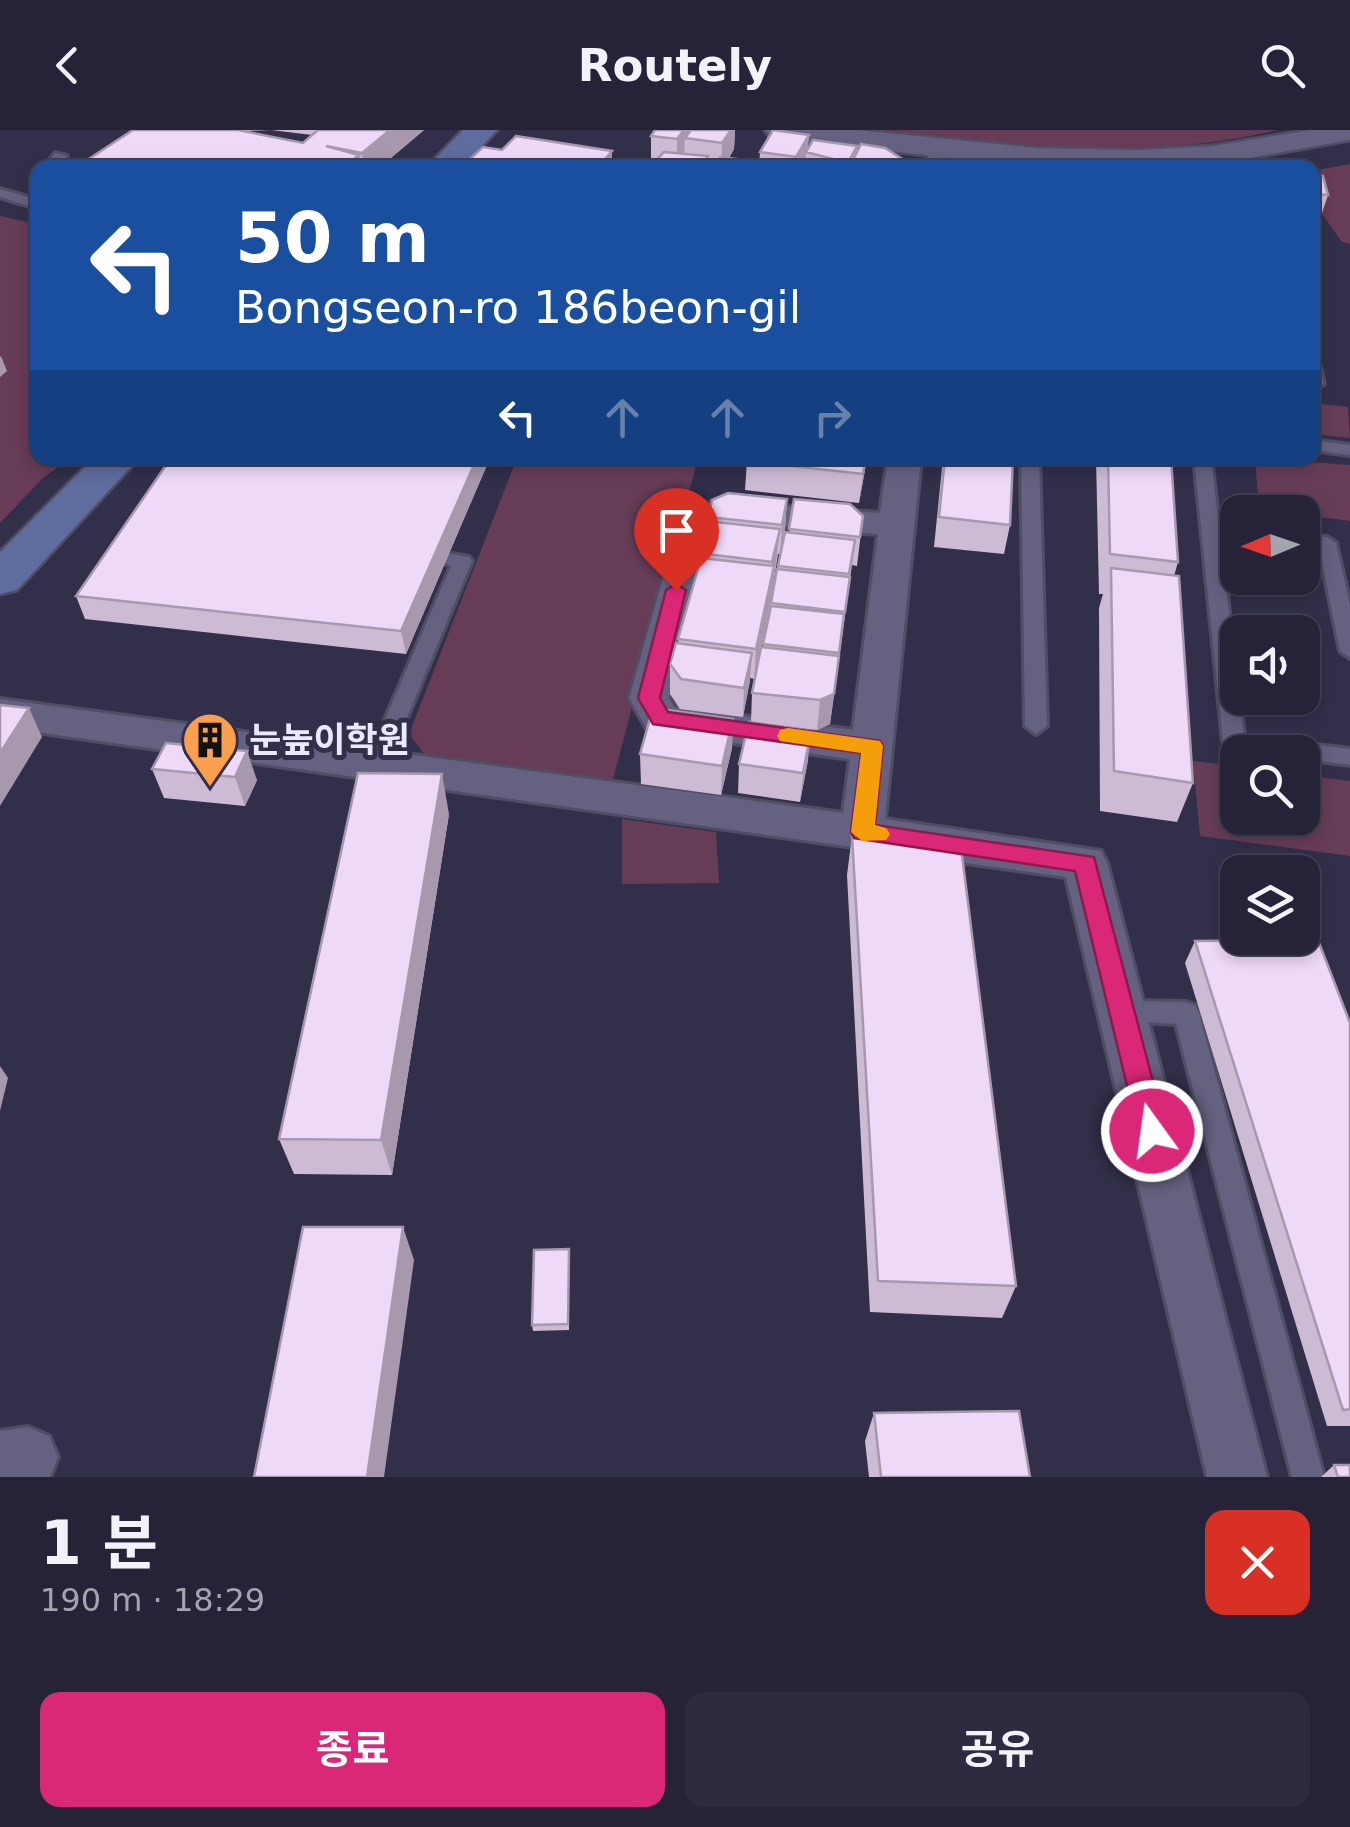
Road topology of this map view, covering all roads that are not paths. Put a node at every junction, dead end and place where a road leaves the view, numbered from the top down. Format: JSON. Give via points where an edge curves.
{"nodes":[{"id":1,"x":481,"y":130,"type":"edge"},
{"id":2,"x":1350,"y":131,"type":"edge"},
{"id":3,"x":768,"y":133,"type":"edge"},
{"id":4,"x":1350,"y":148,"type":"edge"},
{"id":5,"x":450,"y":160,"type":"edge"},
{"id":6,"x":921,"y":160,"type":"edge"},
{"id":7,"x":1270,"y":160,"type":"edge"},
{"id":8,"x":0,"y":188,"type":"edge"},
{"id":9,"x":30,"y":201,"type":"edge"},
{"id":10,"x":1320,"y":447,"type":"edge"},
{"id":11,"x":1350,"y":450,"type":"edge"},
{"id":12,"x":111,"y":465,"type":"edge"},
{"id":13,"x":903,"y":465,"type":"edge"},
{"id":14,"x":1030,"y":465,"type":"edge"},
{"id":15,"x":1203,"y":465,"type":"edge"},
{"id":16,"x":896,"y":524,"type":"junction"},
{"id":17,"x":1211,"y":532,"type":"junction"},
{"id":18,"x":1220,"y":533,"type":"edge"},
{"id":19,"x":1320,"y":542,"type":"edge"},
{"id":20,"x":446,"y":559,"type":"edge"},
{"id":21,"x":0,"y":579,"type":"edge"},
{"id":22,"x":1350,"y":651,"type":"edge"},
{"id":23,"x":0,"y":713,"type":"edge"},
{"id":24,"x":1036,"y":726,"type":"dead end"},
{"id":25,"x":872,"y":746,"type":"junction"},
{"id":26,"x":1350,"y":757,"type":"edge"},
{"id":27,"x":376,"y":766,"type":"junction"},
{"id":28,"x":862,"y":832,"type":"junction"},
{"id":29,"x":1122,"y":1012,"type":"junction"},
{"id":30,"x":1237,"y":1477,"type":"edge"},
{"id":31,"x":1308,"y":1477,"type":"edge"}],
"edges":[{"from":1,"to":5,"type":"main road"},
{"from":2,"to":3,"type":"street","via":[[1194,158],[1058,160]]},
{"from":3,"to":6,"type":"street"},
{"from":4,"to":7,"type":"street"},
{"from":8,"to":9,"type":"lane"},
{"from":10,"to":11,"type":"lane"},
{"from":12,"to":21,"type":"main road"},
{"from":13,"to":16,"type":"street"},
{"from":14,"to":24,"type":"lane"},
{"from":15,"to":17,"type":"lane"},
{"from":16,"to":25,"type":"street"},
{"from":16,"to":25,"type":"street","via":[[714,510],[694,518],[649,698],[661,719]]},
{"from":17,"to":18,"type":"lane"},
{"from":17,"to":26,"type":"lane","via":[[1234,742]]},
{"from":19,"to":22,"type":"lane","via":[[1327,543]]},
{"from":20,"to":27,"type":"lane","via":[[462,561]]},
{"from":23,"to":27,"type":"street"},
{"from":25,"to":28,"type":"street"},
{"from":27,"to":28,"type":"street"},
{"from":28,"to":29,"type":"street","via":[[1085,863]]},
{"from":29,"to":30,"type":"street"},
{"from":29,"to":31,"type":"lane","via":[[1186,1013]]}]}
